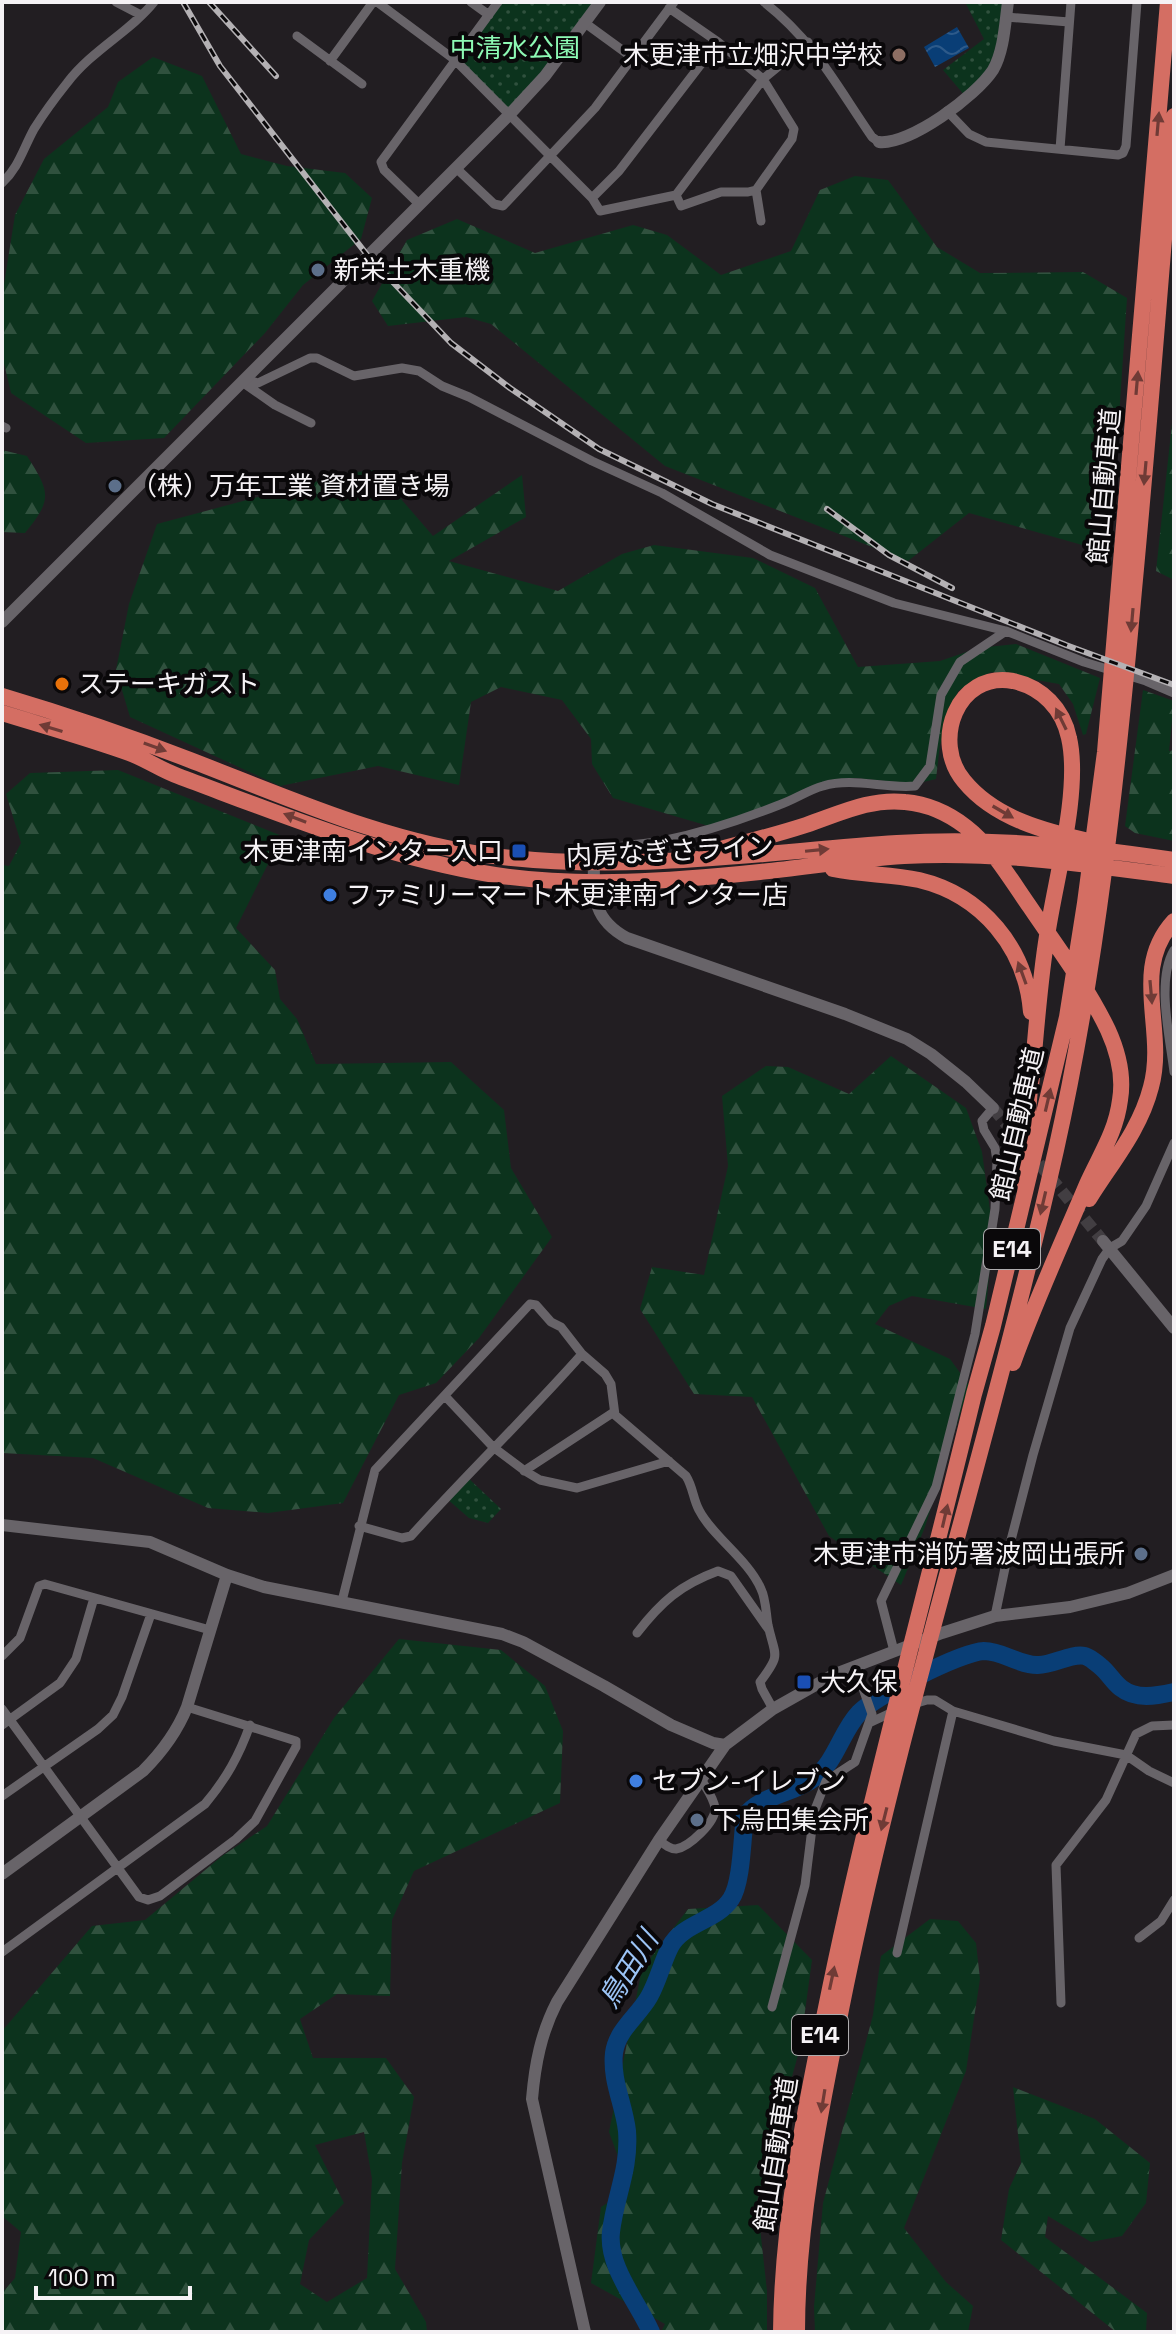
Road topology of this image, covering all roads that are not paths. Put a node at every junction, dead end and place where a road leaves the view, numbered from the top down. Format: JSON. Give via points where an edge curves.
{"nodes":[{"id":1,"x":116,"y":2,"type":"edge"},
{"id":2,"x":154,"y":2,"type":"edge"},
{"id":3,"x":375,"y":2,"type":"edge"},
{"id":4,"x":471,"y":2,"type":"edge"},
{"id":5,"x":498,"y":2,"type":"edge"},
{"id":6,"x":600,"y":2,"type":"edge"},
{"id":7,"x":764,"y":2,"type":"edge"},
{"id":8,"x":1008,"y":2,"type":"edge"},
{"id":9,"x":1071,"y":2,"type":"edge"},
{"id":10,"x":1137,"y":2,"type":"edge"},
{"id":11,"x":1168,"y":2,"type":"edge"},
{"id":12,"x":671,"y":5,"type":"edge"},
{"id":13,"x":141,"y":15,"type":"junction"},
{"id":14,"x":489,"y":15,"type":"junction"},
{"id":15,"x":1006,"y":17,"type":"junction"},
{"id":16,"x":1069,"y":22,"type":"junction"},
{"id":17,"x":585,"y":23,"type":"junction"},
{"id":18,"x":297,"y":36,"type":"dead end"},
{"id":19,"x":718,"y":42,"type":"junction"},
{"id":20,"x":808,"y":42,"type":"junction"},
{"id":21,"x":633,"y":58,"type":"junction"},
{"id":22,"x":455,"y":60,"type":"junction"},
{"id":23,"x":330,"y":61,"type":"junction"},
{"id":24,"x":763,"y":79,"type":"junction"},
{"id":25,"x":362,"y":84,"type":"dead end"},
{"id":26,"x":947,"y":111,"type":"junction"},
{"id":27,"x":510,"y":114,"type":"junction"},
{"id":28,"x":1174,"y":116,"type":"edge"},
{"id":29,"x":879,"y":142,"type":"joint"},
{"id":30,"x":1060,"y":149,"type":"junction"},
{"id":31,"x":550,"y":156,"type":"junction"},
{"id":32,"x":456,"y":168,"type":"junction"},
{"id":33,"x":2,"y":183,"type":"edge"},
{"id":34,"x":756,"y":190,"type":"junction"},
{"id":35,"x":676,"y":195,"type":"junction"},
{"id":36,"x":592,"y":198,"type":"junction"},
{"id":37,"x":419,"y":204,"type":"junction"},
{"id":38,"x":761,"y":221,"type":"dead end"},
{"id":39,"x":244,"y":381,"type":"junction"},
{"id":40,"x":311,"y":423,"type":"dead end"},
{"id":41,"x":1130,"y":544,"type":"junction"},
{"id":42,"x":2,"y":622,"type":"edge"},
{"id":43,"x":1006,"y":631,"type":"junction"},
{"id":44,"x":1174,"y":693,"type":"edge"},
{"id":45,"x":2,"y":696,"type":"edge"},
{"id":46,"x":2,"y":713,"type":"edge"},
{"id":47,"x":1167,"y":859,"type":"edge"},
{"id":48,"x":679,"y":861,"type":"junction"},
{"id":49,"x":594,"y":863,"type":"junction"},
{"id":50,"x":816,"y":865,"type":"junction"},
{"id":51,"x":1174,"y":876,"type":"edge"},
{"id":52,"x":593,"y":882,"type":"junction"},
{"id":53,"x":1093,"y":905,"type":"junction"},
{"id":54,"x":1174,"y":921,"type":"edge"},
{"id":55,"x":1174,"y":950,"type":"edge"},
{"id":56,"x":1174,"y":1072,"type":"edge"},
{"id":57,"x":1031,"y":1086,"type":"junction"},
{"id":58,"x":993,"y":1108,"type":"joint"},
{"id":59,"x":1174,"y":1143,"type":"edge"},
{"id":60,"x":1106,"y":1245,"type":"junction"},
{"id":61,"x":1054,"y":1261,"type":"junction"},
{"id":62,"x":993,"y":1326,"type":"junction"},
{"id":63,"x":1174,"y":1328,"type":"edge"},
{"id":64,"x":582,"y":1354,"type":"junction"},
{"id":65,"x":445,"y":1396,"type":"junction"},
{"id":66,"x":614,"y":1412,"type":"junction"},
{"id":67,"x":493,"y":1447,"type":"junction"},
{"id":68,"x":669,"y":1461,"type":"junction"},
{"id":69,"x":524,"y":1471,"type":"junction"},
{"id":70,"x":2,"y":1525,"type":"edge"},
{"id":71,"x":359,"y":1526,"type":"junction"},
{"id":72,"x":950,"y":1567,"type":"junction"},
{"id":73,"x":227,"y":1575,"type":"junction"},
{"id":74,"x":1174,"y":1575,"type":"edge"},
{"id":75,"x":935,"y":1591,"type":"junction"},
{"id":76,"x":94,"y":1598,"type":"junction"},
{"id":77,"x":342,"y":1601,"type":"junction"},
{"id":78,"x":151,"y":1614,"type":"junction"},
{"id":79,"x":995,"y":1616,"type":"junction"},
{"id":80,"x":210,"y":1630,"type":"junction"},
{"id":81,"x":769,"y":1630,"type":"junction"},
{"id":82,"x":637,"y":1633,"type":"dead end"},
{"id":83,"x":894,"y":1651,"type":"junction"},
{"id":84,"x":2,"y":1656,"type":"edge"},
{"id":85,"x":855,"y":1666,"type":"junction"},
{"id":86,"x":187,"y":1707,"type":"junction"},
{"id":87,"x":2,"y":1709,"type":"edge"},
{"id":88,"x":773,"y":1709,"type":"junction"},
{"id":89,"x":953,"y":1711,"type":"junction"},
{"id":90,"x":6,"y":1722,"type":"edge"},
{"id":91,"x":869,"y":1723,"type":"junction"},
{"id":92,"x":250,"y":1725,"type":"junction"},
{"id":93,"x":1174,"y":1725,"type":"edge"},
{"id":94,"x":894,"y":1743,"type":"junction"},
{"id":95,"x":725,"y":1745,"type":"junction"},
{"id":96,"x":1126,"y":1755,"type":"junction"},
{"id":97,"x":44,"y":1766,"type":"junction"},
{"id":98,"x":701,"y":1779,"type":"junction"},
{"id":99,"x":1174,"y":1783,"type":"edge"},
{"id":100,"x":2,"y":1796,"type":"edge"},
{"id":101,"x":79,"y":1815,"type":"junction"},
{"id":102,"x":659,"y":1840,"type":"junction"},
{"id":103,"x":119,"y":1867,"type":"junction"},
{"id":104,"x":2,"y":1874,"type":"edge"},
{"id":105,"x":1174,"y":1900,"type":"edge"},
{"id":106,"x":1139,"y":1938,"type":"dead end"},
{"id":107,"x":2,"y":1952,"type":"edge"},
{"id":108,"x":897,"y":1953,"type":"dead end"},
{"id":109,"x":1061,"y":2003,"type":"dead end"},
{"id":110,"x":772,"y":2007,"type":"dead end"},
{"id":111,"x":585,"y":2332,"type":"edge"},
{"id":112,"x":781,"y":2332,"type":"edge"},
{"id":113,"x":797,"y":2332,"type":"edge"}],
"edges":[{"from":1,"to":13,"type":"street"},
{"from":2,"to":13,"type":"street"},
{"from":3,"to":22,"type":"street"},
{"from":3,"to":23,"type":"street"},
{"from":4,"to":14,"type":"street"},
{"from":5,"to":14,"type":"street"},
{"from":6,"to":17,"type":"street"},
{"from":7,"to":20,"type":"street"},
{"from":8,"to":15,"type":"street"},
{"from":9,"to":16,"type":"street"},
{"from":10,"to":30,"type":"street","via":[[1123,153]]},
{"from":41,"to":11,"type":"highway","name":"館山自動車道","number":"E14","one_way":true},
{"from":12,"to":19,"type":"street"},
{"from":12,"to":21,"type":"street"},
{"from":13,"to":33,"type":"street","via":[[68,82]]},
{"from":14,"to":22,"type":"street"},
{"from":15,"to":16,"type":"street"},
{"from":15,"to":26,"type":"street","via":[[994,67]]},
{"from":16,"to":30,"type":"street"},
{"from":17,"to":21,"type":"street"},
{"from":17,"to":27,"type":"street"},
{"from":18,"to":23,"type":"street"},
{"from":19,"to":24,"type":"street"},
{"from":19,"to":36,"type":"street","via":[[619,171]]},
{"from":20,"to":24,"type":"street"},
{"from":20,"to":29,"type":"street"},
{"from":21,"to":31,"type":"street"},
{"from":22,"to":27,"type":"street"},
{"from":22,"to":37,"type":"street","via":[[381,162]]},
{"from":23,"to":25,"type":"street"},
{"from":24,"to":34,"type":"street","via":[[794,129]]},
{"from":24,"to":35,"type":"street"},
{"from":26,"to":29,"type":"street","via":[[900,140]]},
{"from":26,"to":30,"type":"street","via":[[977,139]]},
{"from":27,"to":31,"type":"street"},
{"from":27,"to":32,"type":"street"},
{"from":28,"to":41,"type":"highway","name":"館山自動車道","number":"E14","one_way":true},
{"from":31,"to":32,"type":"street","via":[[503,206],[494,204]]},
{"from":31,"to":36,"type":"street"},
{"from":32,"to":37,"type":"street"},
{"from":34,"to":35,"type":"street","via":[[721,192],[681,206]]},
{"from":34,"to":38,"type":"street"},
{"from":35,"to":36,"type":"street","via":[[600,211]]},
{"from":37,"to":39,"type":"street"},
{"from":39,"to":40,"type":"street"},
{"from":39,"to":42,"type":"street"},
{"from":39,"to":43,"type":"street","via":[[258,383],[310,358],[354,376],[402,368],[419,371],[662,493],[770,555],[894,603]]},
{"from":41,"to":53,"type":"highway","name":"館山自動車道","number":"E14"},
{"from":43,"to":44,"type":"street"},
{"from":43,"to":49,"type":"street","via":[[960,662],[941,695],[930,766],[915,786],[824,786],[728,824],[611,848]]},
{"from":45,"to":49,"type":"highway","name":"内房なぎさライン","one_way":true,"via":[[395,834],[493,856]]},
{"from":52,"to":46,"type":"highway","name":"内房なぎさライン","one_way":true,"via":[[494,875],[380,847],[174,775],[131,754]]},
{"from":48,"to":47,"type":"highway","name":"内房なぎさライン","one_way":true,"via":[[984,841]]},
{"from":57,"to":47,"type":"highway","one_way":true,"via":[[1046,938],[1057,878],[1071,795],[1069,738],[1052,702],[1030,686],[1010,680],[981,686],[965,697],[954,713],[948,752],[962,780],[980,797],[1021,822],[1074,838]]},
{"from":48,"to":49,"type":"highway","name":"内房なぎさライン"},
{"from":48,"to":61,"type":"highway","via":[[887,801],[941,810],[968,828],[1060,950],[1117,1053],[1122,1082],[1116,1126]]},
{"from":49,"to":52,"type":"street"},
{"from":50,"to":51,"type":"highway","name":"内房なぎさライン","via":[[901,856],[990,855]]},
{"from":50,"to":52,"type":"highway","name":"内房なぎさライン"},
{"from":57,"to":50,"type":"highway","one_way":true,"via":[[1029,993],[1007,938],[988,918],[948,889],[919,880]]},
{"from":52,"to":58,"type":"street","via":[[601,917],[627,938],[907,1039]]},
{"from":62,"to":53,"type":"highway","name":"館山自動車道","number":"E14","one_way":true},
{"from":53,"to":72,"type":"highway","name":"館山自動車道","number":"E14","one_way":true,"via":[[1057,1146]]},
{"from":54,"to":61,"type":"highway","one_way":true,"via":[[1154,952],[1150,978],[1157,1047],[1143,1112]]},
{"from":55,"to":56,"type":"street","via":[[1165,986]]},
{"from":57,"to":62,"type":"highway"},
{"from":58,"to":83,"type":"street","via":[[982,1121],[997,1161],[995,1209],[975,1334],[936,1487],[881,1601]]},
{"from":59,"to":60,"type":"street","via":[[1146,1206],[1122,1241]]},
{"from":60,"to":63,"type":"street"},
{"from":60,"to":79,"type":"street","via":[[1070,1328]]},
{"from":61,"to":72,"type":"highway","via":[[1000,1400]]},
{"from":75,"to":62,"type":"highway","name":"館山自動車道","number":"E14","one_way":true,"via":[[974,1394]]},
{"from":64,"to":65,"type":"street","via":[[568,1333],[530,1304]]},
{"from":64,"to":66,"type":"street","via":[[611,1384]]},
{"from":64,"to":67,"type":"street"},
{"from":65,"to":67,"type":"street"},
{"from":65,"to":71,"type":"street","via":[[375,1470]]},
{"from":66,"to":68,"type":"street"},
{"from":66,"to":69,"type":"street"},
{"from":67,"to":69,"type":"street"},
{"from":67,"to":71,"type":"street","via":[[411,1536]]},
{"from":68,"to":69,"type":"street","via":[[577,1488]]},
{"from":68,"to":81,"type":"street","via":[[686,1476],[699,1511],[761,1589]]},
{"from":70,"to":73,"type":"street","via":[[150,1542]]},
{"from":71,"to":77,"type":"street"},
{"from":72,"to":75,"type":"highway","name":"館山自動車道","number":"E14"},
{"from":73,"to":77,"type":"street"},
{"from":73,"to":80,"type":"street"},
{"from":74,"to":79,"type":"street","via":[[1070,1607]]},
{"from":75,"to":94,"type":"highway","name":"館山自動車道","number":"E14"},
{"from":76,"to":78,"type":"street"},
{"from":76,"to":84,"type":"street","via":[[39,1586],[20,1638]]},
{"from":76,"to":90,"type":"street","via":[[76,1659],[60,1683]]},
{"from":77,"to":95,"type":"street","via":[[502,1634],[671,1725]]},
{"from":78,"to":80,"type":"street"},
{"from":78,"to":97,"type":"street","via":[[113,1715]]},
{"from":79,"to":83,"type":"street"},
{"from":80,"to":86,"type":"street"},
{"from":81,"to":82,"type":"street","via":[[731,1576],[718,1571],[671,1595]]},
{"from":81,"to":88,"type":"street","via":[[775,1662],[760,1682]]},
{"from":83,"to":85,"type":"street"},
{"from":85,"to":88,"type":"street"},
{"from":85,"to":91,"type":"street","via":[[872,1714]]},
{"from":86,"to":92,"type":"street"},
{"from":86,"to":101,"type":"street","via":[[179,1728],[143,1771]]},
{"from":87,"to":90,"type":"street"},
{"from":88,"to":95,"type":"street"},
{"from":89,"to":91,"type":"street","via":[[927,1700]]},
{"from":89,"to":96,"type":"street","via":[[1054,1741]]},
{"from":89,"to":108,"type":"street"},
{"from":90,"to":97,"type":"street"},
{"from":91,"to":110,"type":"street","via":[[855,1762],[826,1781],[814,1812],[805,1885]]},
{"from":92,"to":103,"type":"street","via":[[225,1781],[205,1804]]},
{"from":92,"to":103,"type":"street","via":[[296,1741],[255,1821],[160,1896],[139,1897]]},
{"from":93,"to":96,"type":"street","via":[[1152,1726],[1136,1734]]},
{"from":112,"to":94,"type":"highway","name":"館山自動車道","number":"E14","one_way":true,"via":[[787,2234],[813,2071],[844,1919]]},
{"from":94,"to":113,"type":"highway","name":"館山自動車道","number":"E14","one_way":true,"via":[[828,2073],[803,2235]]},
{"from":95,"to":98,"type":"street"},
{"from":96,"to":99,"type":"street"},
{"from":96,"to":109,"type":"street","via":[[1106,1800],[1056,1865]]},
{"from":97,"to":100,"type":"street"},
{"from":97,"to":101,"type":"street"},
{"from":98,"to":102,"type":"street"},
{"from":98,"to":102,"type":"street","via":[[712,1798],[713,1818],[678,1848]]},
{"from":101,"to":103,"type":"street"},
{"from":101,"to":104,"type":"street"},
{"from":102,"to":111,"type":"street","via":[[557,2002],[543,2029],[534,2072],[532,2099]]},
{"from":103,"to":107,"type":"street"},
{"from":105,"to":106,"type":"street","via":[[1161,1921]]}]}
